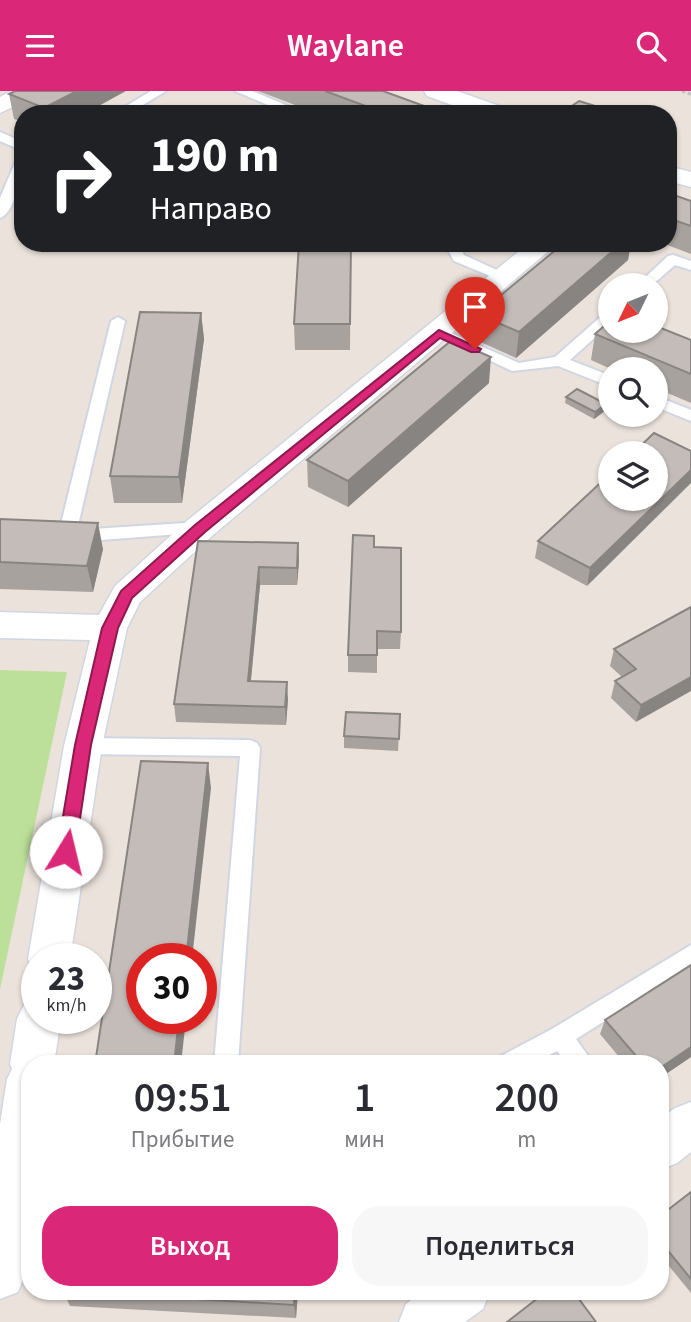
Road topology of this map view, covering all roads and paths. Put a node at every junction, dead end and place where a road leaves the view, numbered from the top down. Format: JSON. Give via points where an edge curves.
{"nodes":[{"id":1,"x":28,"y":91,"type":"edge"},
{"id":2,"x":160,"y":91,"type":"edge"},
{"id":3,"x":241,"y":91,"type":"edge"},
{"id":4,"x":435,"y":91,"type":"edge"},
{"id":5,"x":682,"y":91,"type":"edge"},
{"id":6,"x":691,"y":94,"type":"edge"},
{"id":7,"x":134,"y":105,"type":"edge"},
{"id":8,"x":278,"y":105,"type":"edge"},
{"id":9,"x":475,"y":105,"type":"edge"},
{"id":10,"x":0,"y":106,"type":"edge"},
{"id":11,"x":14,"y":180,"type":"edge"},
{"id":12,"x":0,"y":214,"type":"edge"},
{"id":13,"x":456,"y":252,"type":"edge"},
{"id":14,"x":534,"y":252,"type":"edge"},
{"id":15,"x":691,"y":266,"type":"edge"},
{"id":16,"x":657,"y":273,"type":"edge"},
{"id":17,"x":505,"y":277,"type":"junction"},
{"id":18,"x":118,"y":321,"type":"dead end"},
{"id":19,"x":598,"y":327,"type":"edge"},
{"id":20,"x":439,"y":333,"type":"junction"},
{"id":21,"x":560,"y":361,"type":"junction"},
{"id":22,"x":598,"y":377,"type":"edge"},
{"id":23,"x":668,"y":406,"type":"edge"},
{"id":24,"x":691,"y":416,"type":"edge"},
{"id":25,"x":200,"y":528,"type":"junction"},
{"id":26,"x":60,"y":536,"type":"joint"},
{"id":27,"x":0,"y":625,"type":"edge"},
{"id":28,"x":110,"y":628,"type":"junction"},
{"id":29,"x":83,"y":745,"type":"junction"},
{"id":30,"x":52,"y":943,"type":"edge"},
{"id":31,"x":691,"y":955,"type":"edge"},
{"id":32,"x":37,"y":1034,"type":"edge"},
{"id":33,"x":560,"y":1037,"type":"junction"},
{"id":34,"x":33,"y":1055,"type":"edge"},
{"id":35,"x":227,"y":1055,"type":"edge"},
{"id":36,"x":526,"y":1055,"type":"edge"},
{"id":37,"x":575,"y":1055,"type":"edge"},
{"id":38,"x":691,"y":1124,"type":"edge"},
{"id":39,"x":669,"y":1140,"type":"edge"},
{"id":40,"x":21,"y":1156,"type":"edge"},
{"id":41,"x":0,"y":1274,"type":"edge"}],
"edges":[{"from":1,"to":10,"type":"street"},
{"from":2,"to":7,"type":"lane"},
{"from":3,"to":8,"type":"lane"},
{"from":4,"to":9,"type":"street"},
{"from":5,"to":6,"type":"path"},
{"from":11,"to":12,"type":"lane"},
{"from":13,"to":17,"type":"lane","via":[[459,258]]},
{"from":14,"to":17,"type":"street"},
{"from":15,"to":16,"type":"lane","via":[[673,259]]},
{"from":17,"to":20,"type":"street"},
{"from":18,"to":26,"type":"lane"},
{"from":19,"to":21,"type":"lane"},
{"from":20,"to":21,"type":"lane","via":[[517,368]]},
{"from":20,"to":25,"type":"street"},
{"from":21,"to":22,"type":"lane"},
{"from":23,"to":24,"type":"lane"},
{"from":25,"to":26,"type":"lane"},
{"from":25,"to":28,"type":"street","via":[[127,595]]},
{"from":27,"to":28,"type":"street"},
{"from":28,"to":29,"type":"street"},
{"from":29,"to":30,"type":"street"},
{"from":29,"to":35,"type":"lane","via":[[250,748]]},
{"from":31,"to":33,"type":"lane"},
{"from":32,"to":34,"type":"street"},
{"from":33,"to":36,"type":"lane"},
{"from":33,"to":37,"type":"lane"},
{"from":38,"to":39,"type":"street"},
{"from":40,"to":41,"type":"street"}]}
